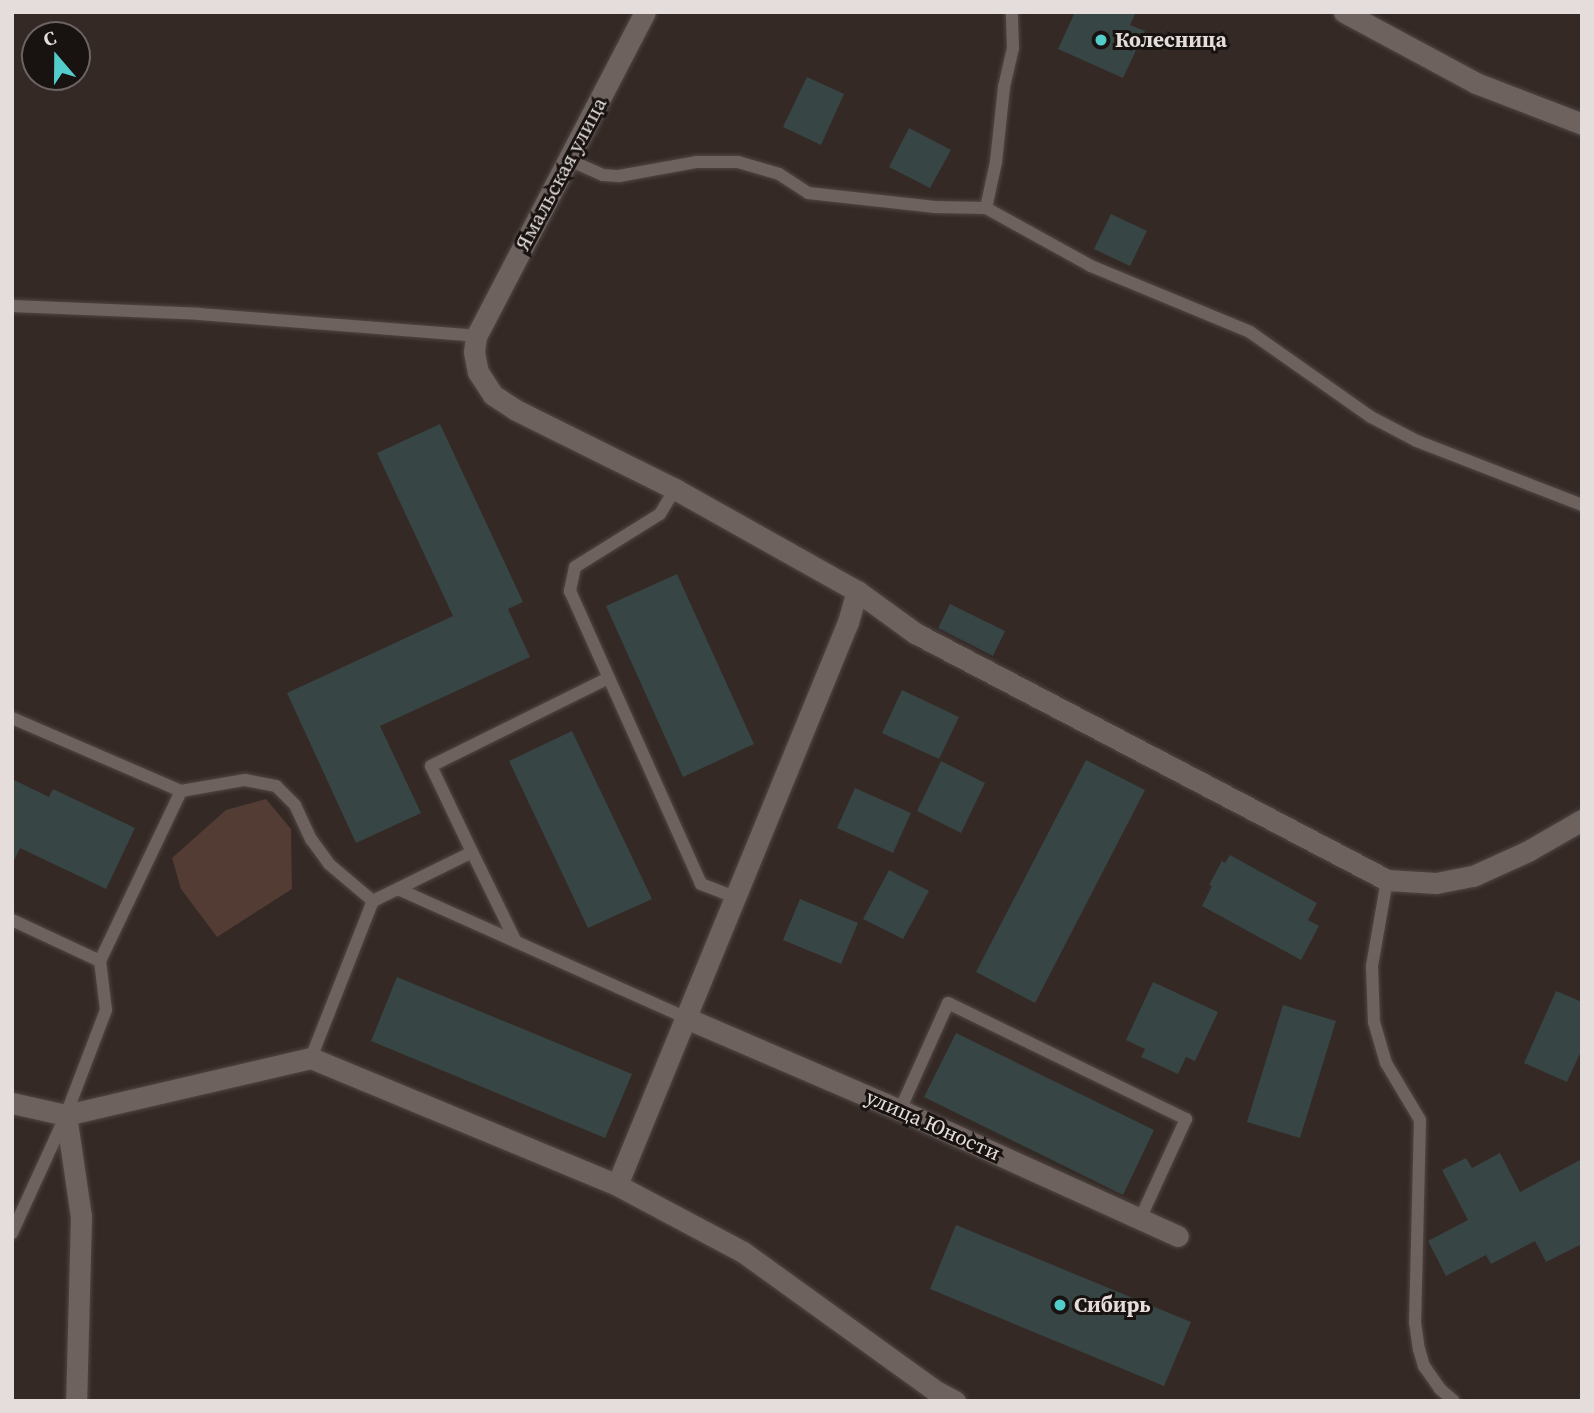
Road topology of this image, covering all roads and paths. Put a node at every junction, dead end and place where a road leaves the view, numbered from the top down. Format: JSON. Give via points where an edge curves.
{"nodes":[{"id":1,"x":645,"y":12,"type":"edge"},
{"id":2,"x":1012,"y":12,"type":"edge"},
{"id":3,"x":1344,"y":12,"type":"edge"},
{"id":4,"x":1582,"y":124,"type":"edge"},
{"id":5,"x":569,"y":159,"type":"junction"},
{"id":6,"x":986,"y":208,"type":"junction"},
{"id":7,"x":12,"y":306,"type":"edge"},
{"id":8,"x":476,"y":336,"type":"junction"},
{"id":9,"x":675,"y":489,"type":"junction"},
{"id":10,"x":1582,"y":505,"type":"edge"},
{"id":11,"x":857,"y":591,"type":"junction"},
{"id":12,"x":608,"y":678,"type":"junction"},
{"id":13,"x":12,"y":718,"type":"edge"},
{"id":14,"x":181,"y":791,"type":"junction"},
{"id":15,"x":1582,"y":820,"type":"edge"},
{"id":16,"x":472,"y":852,"type":"junction"},
{"id":17,"x":1387,"y":880,"type":"junction"},
{"id":18,"x":398,"y":889,"type":"junction"},
{"id":19,"x":735,"y":897,"type":"junction"},
{"id":20,"x":373,"y":901,"type":"junction"},
{"id":21,"x":12,"y":920,"type":"edge"},
{"id":22,"x":516,"y":942,"type":"junction"},
{"id":23,"x":100,"y":961,"type":"junction"},
{"id":24,"x":686,"y":1018,"type":"junction"},
{"id":25,"x":311,"y":1058,"type":"junction"},
{"id":26,"x":12,"y":1103,"type":"edge"},
{"id":27,"x":900,"y":1110,"type":"junction"},
{"id":28,"x":66,"y":1115,"type":"junction"},
{"id":29,"x":617,"y":1185,"type":"junction"},
{"id":30,"x":1140,"y":1219,"type":"junction"},
{"id":31,"x":12,"y":1233,"type":"edge"},
{"id":32,"x":1178,"y":1237,"type":"dead end"},
{"id":33,"x":76,"y":1401,"type":"edge"},
{"id":34,"x":955,"y":1401,"type":"edge"},
{"id":35,"x":1454,"y":1401,"type":"edge"}],
"edges":[{"from":1,"to":5,"type":"street","name":"Ямальская улица"},
{"from":2,"to":6,"type":"lane","via":[[1013,48]]},
{"from":3,"to":4,"type":"street","via":[[1476,83]]},
{"from":5,"to":6,"type":"lane","via":[[603,175],[619,176],[696,162],[738,162],[779,174],[808,193]]},
{"from":5,"to":8,"type":"street","name":"Ямальская улица"},
{"from":6,"to":10,"type":"lane","via":[[1091,266],[1250,332],[1371,417],[1417,441]]},
{"from":7,"to":8,"type":"lane","via":[[199,314]]},
{"from":8,"to":9,"type":"street","via":[[478,372],[493,395]]},
{"from":9,"to":11,"type":"street"},
{"from":9,"to":12,"type":"lane","via":[[660,514],[575,567],[570,592]]},
{"from":11,"to":17,"type":"street","via":[[915,633]]},
{"from":11,"to":19,"type":"street"},
{"from":12,"to":16,"type":"lane","via":[[431,766]]},
{"from":12,"to":19,"type":"lane","via":[[701,884]]},
{"from":13,"to":14,"type":"lane"},
{"from":14,"to":20,"type":"lane","via":[[245,780],[276,786],[295,805],[329,864]]},
{"from":14,"to":23,"type":"lane"},
{"from":15,"to":17,"type":"street","via":[[1474,876],[1436,883]]},
{"from":16,"to":18,"type":"lane"},
{"from":16,"to":22,"type":"lane"},
{"from":17,"to":35,"type":"lane","via":[[1372,966],[1374,1023],[1386,1063],[1420,1120],[1415,1322],[1424,1366]]},
{"from":18,"to":20,"type":"lane"},
{"from":18,"to":22,"type":"lane"},
{"from":19,"to":24,"type":"street"},
{"from":20,"to":25,"type":"lane"},
{"from":21,"to":23,"type":"lane"},
{"from":22,"to":24,"type":"lane"},
{"from":23,"to":28,"type":"lane","via":[[106,1010]]},
{"from":24,"to":27,"type":"street","name":"улица Юности"},
{"from":24,"to":29,"type":"street"},
{"from":25,"to":28,"type":"street"},
{"from":25,"to":29,"type":"street"},
{"from":26,"to":28,"type":"street"},
{"from":27,"to":30,"type":"street","name":"улица Юности"},
{"from":27,"to":30,"type":"lane","via":[[948,1003],[1186,1119]]},
{"from":28,"to":31,"type":"lane"},
{"from":28,"to":33,"type":"street","via":[[81,1216]]},
{"from":29,"to":34,"type":"street","via":[[744,1251]]},
{"from":30,"to":32,"type":"street","name":"улица Юности"}]}
